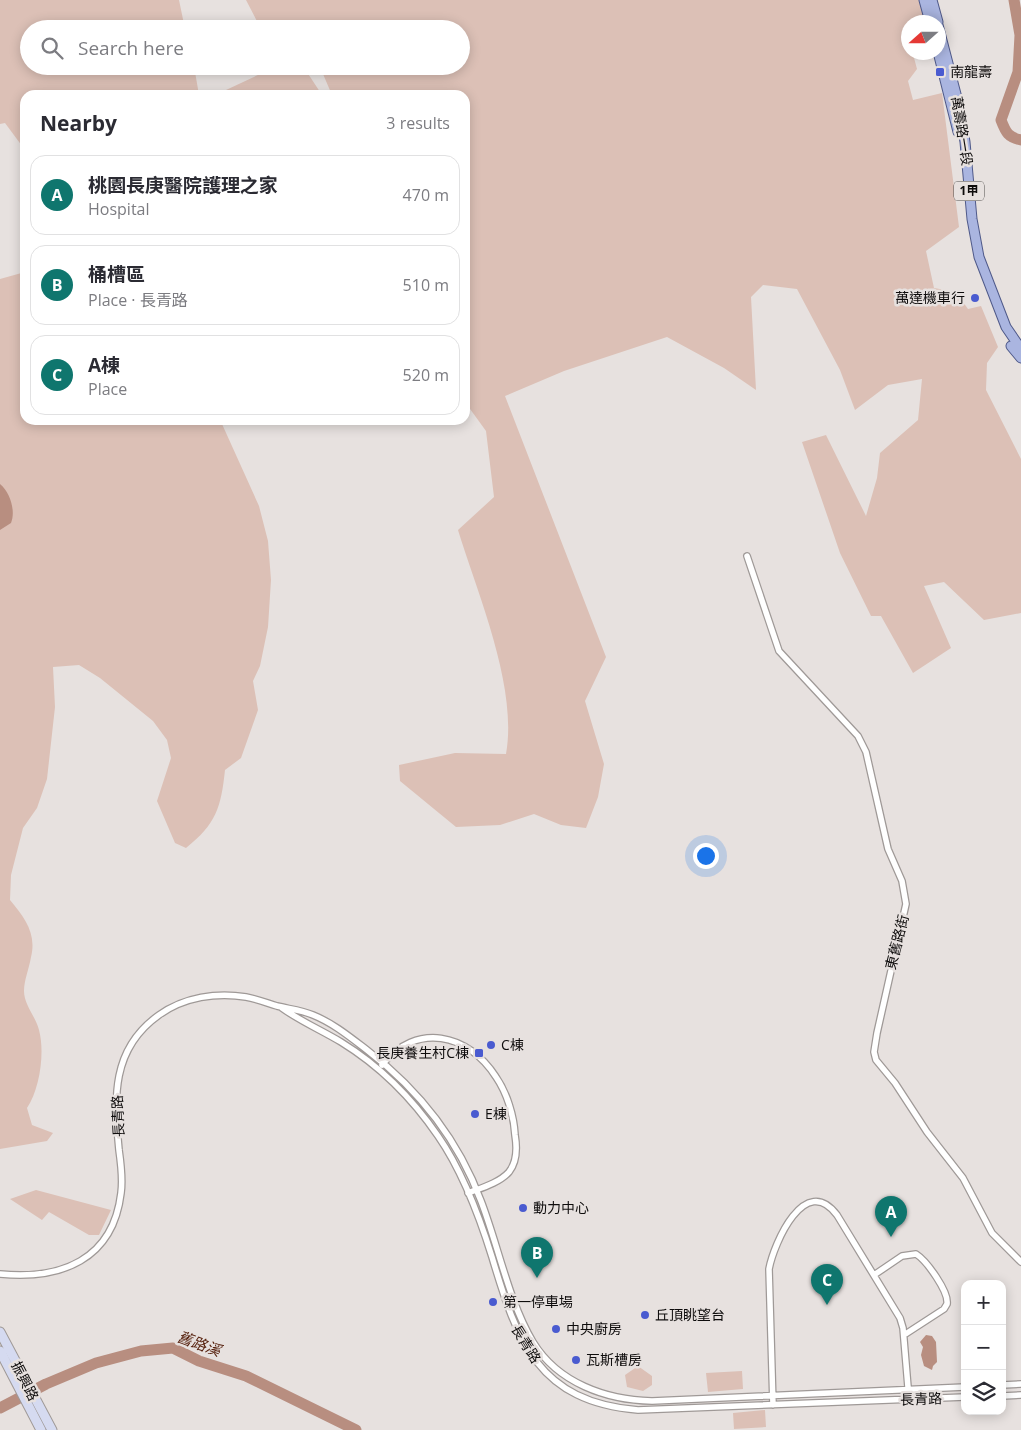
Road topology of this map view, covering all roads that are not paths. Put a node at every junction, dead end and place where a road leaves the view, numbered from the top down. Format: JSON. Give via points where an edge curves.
{"nodes":[{"id":1,"x":924,"y":0,"type":"edge"},
{"id":2,"x":932,"y":0,"type":"edge"},
{"id":3,"x":928,"y":15,"type":"edge"},
{"id":4,"x":936,"y":15,"type":"edge"},
{"id":5,"x":946,"y":55,"type":"edge"},
{"id":6,"x":940,"y":60,"type":"edge"},
{"id":7,"x":1021,"y":349,"type":"edge"},
{"id":8,"x":1021,"y":358,"type":"edge"},
{"id":9,"x":747,"y":556,"type":"dead end"},
{"id":10,"x":280,"y":1007,"type":"junction"},
{"id":11,"x":384,"y":1063,"type":"junction"},
{"id":12,"x":379,"y":1069,"type":"junction"},
{"id":13,"x":476,"y":1190,"type":"junction"},
{"id":14,"x":468,"y":1193,"type":"junction"},
{"id":15,"x":1021,"y":1262,"type":"edge"},
{"id":16,"x":0,"y":1274,"type":"edge"},
{"id":17,"x":874,"y":1276,"type":"junction"},
{"id":18,"x":0,"y":1332,"type":"edge"},
{"id":19,"x":904,"y":1335,"type":"junction"},
{"id":20,"x":0,"y":1351,"type":"edge"},
{"id":21,"x":20,"y":1381,"type":"junction"},
{"id":22,"x":1021,"y":1384,"type":"edge"},
{"id":23,"x":1006,"y":1385,"type":"edge"},
{"id":24,"x":961,"y":1387,"type":"edge"},
{"id":25,"x":909,"y":1389,"type":"junction"},
{"id":26,"x":1021,"y":1395,"type":"edge"},
{"id":27,"x":772,"y":1396,"type":"junction"},
{"id":28,"x":1006,"y":1396,"type":"edge"},
{"id":29,"x":961,"y":1397,"type":"edge"},
{"id":30,"x":909,"y":1399,"type":"junction"},
{"id":31,"x":772,"y":1405,"type":"junction"},
{"id":32,"x":34,"y":1409,"type":"junction"},
{"id":33,"x":41,"y":1430,"type":"edge"},
{"id":34,"x":52,"y":1430,"type":"edge"}],
"edges":[{"from":1,"to":3,"type":"main road"},
{"from":2,"to":4,"type":"main road","name":"萬壽路一段","number":"1甲"},
{"from":5,"to":7,"type":"main road","name":"萬壽路一段","number":"1甲","via":[[965,142],[979,257],[1006,327]]},
{"from":6,"to":8,"type":"main road","name":"萬壽路一段","number":"1甲","via":[[957,128],[968,234],[974,261],[1002,332]]},
{"from":9,"to":15,"type":"street","name":"東舊路街","via":[[779,651],[858,736],[866,752],[888,849],[902,881],[906,904],[877,1033],[876,1060],[963,1178],[992,1233]]},
{"from":10,"to":11,"type":"street","name":"長青路","via":[[296,1009],[326,1021]]},
{"from":10,"to":12,"type":"street","name":"長青路","via":[[343,1043]]},
{"from":10,"to":16,"type":"street","name":"長青路","via":[[218,995],[188,1000],[151,1020],[130,1046],[118,1078],[116,1094],[122,1191],[110,1230],[89,1254],[63,1270],[24,1277]]},
{"from":11,"to":12,"type":"street"},
{"from":11,"to":13,"type":"street","name":"長青路","via":[[419,1097],[447,1132]]},
{"from":11,"to":13,"type":"street","via":[[396,1050],[428,1036],[457,1044],[477,1056],[496,1076],[512,1118],[515,1157],[508,1173]]},
{"from":12,"to":14,"type":"street","name":"長青路","via":[[428,1122],[447,1150]]},
{"from":13,"to":14,"type":"street"},
{"from":13,"to":27,"type":"street","name":"長青路","via":[[527,1330],[544,1355],[566,1375],[593,1390],[637,1401]]},
{"from":14,"to":31,"type":"street","name":"長青路","via":[[515,1328],[529,1353],[559,1383],[588,1400],[621,1409]]},
{"from":17,"to":19,"type":"street","via":[[900,1318]]},
{"from":17,"to":19,"type":"street","via":[[902,1256],[916,1254],[946,1293],[944,1309]]},
{"from":17,"to":27,"type":"street","via":[[831,1208],[824,1204],[804,1204],[794,1214],[776,1241],[769,1269]]},
{"from":18,"to":21,"type":"street","name":"振興路"},
{"from":19,"to":25,"type":"street"},
{"from":20,"to":21,"type":"street","name":"振興路"},
{"from":21,"to":32,"type":"street","name":"振興路"},
{"from":22,"to":23,"type":"street"},
{"from":24,"to":25,"type":"street","name":"長青路"},
{"from":25,"to":27,"type":"street","name":"長青路"},
{"from":25,"to":30,"type":"street"},
{"from":26,"to":28,"type":"street"},
{"from":27,"to":31,"type":"street"},
{"from":29,"to":30,"type":"street","name":"長青路"},
{"from":30,"to":31,"type":"street","name":"長青路"},
{"from":32,"to":33,"type":"street","name":"振興路"},
{"from":32,"to":34,"type":"street","name":"振興路"}]}
